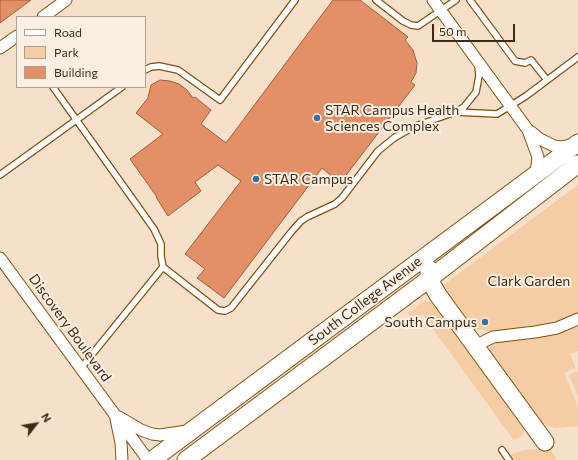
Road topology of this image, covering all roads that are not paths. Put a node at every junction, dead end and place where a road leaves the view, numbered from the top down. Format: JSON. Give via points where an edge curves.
{"nodes":[{"id":1,"x":295,"y":0,"type":"edge"},
{"id":2,"x":376,"y":0,"type":"edge"},
{"id":3,"x":433,"y":0,"type":"edge"},
{"id":4,"x":456,"y":0,"type":"edge"},
{"id":5,"x":470,"y":0,"type":"edge"},
{"id":6,"x":62,"y":1,"type":"edge"},
{"id":7,"x":441,"y":11,"type":"junction"},
{"id":8,"x":44,"y":16,"type":"edge"},
{"id":9,"x":16,"y":37,"type":"edge"},
{"id":10,"x":0,"y":48,"type":"edge"},
{"id":11,"x":578,"y":57,"type":"edge"},
{"id":12,"x":478,"y":60,"type":"junction"},
{"id":13,"x":146,"y":70,"type":"edge"},
{"id":14,"x":548,"y":80,"type":"junction"},
{"id":15,"x":54,"y":88,"type":"edge"},
{"id":16,"x":121,"y":88,"type":"edge"},
{"id":17,"x":511,"y":107,"type":"junction"},
{"id":18,"x":455,"y":112,"type":"junction"},
{"id":19,"x":76,"y":120,"type":"junction"},
{"id":20,"x":528,"y":130,"type":"junction"},
{"id":21,"x":577,"y":144,"type":"edge"},
{"id":22,"x":578,"y":164,"type":"edge"},
{"id":23,"x":536,"y":174,"type":"junction"},
{"id":24,"x":0,"y":175,"type":"edge"},
{"id":25,"x":430,"y":253,"type":"junction"},
{"id":26,"x":0,"y":258,"type":"edge"},
{"id":27,"x":163,"y":267,"type":"junction"},
{"id":28,"x":429,"y":279,"type":"junction"},
{"id":29,"x":578,"y":319,"type":"edge"},
{"id":30,"x":475,"y":346,"type":"junction"},
{"id":31,"x":81,"y":368,"type":"junction"},
{"id":32,"x":115,"y":415,"type":"junction"},
{"id":33,"x":193,"y":430,"type":"junction"},
{"id":34,"x":546,"y":442,"type":"dead end"},
{"id":35,"x":502,"y":450,"type":"dead end"},
{"id":36,"x":122,"y":460,"type":"edge"},
{"id":37,"x":148,"y":460,"type":"edge"},
{"id":38,"x":152,"y":460,"type":"edge"},
{"id":39,"x":186,"y":460,"type":"edge"},
{"id":40,"x":509,"y":460,"type":"edge"}],
"edges":[{"from":1,"to":13,"type":"lane","via":[[220,100],[178,70],[159,66]]},
{"from":2,"to":7,"type":"lane","via":[[411,25],[418,26]]},
{"from":3,"to":7,"type":"street"},
{"from":4,"to":7,"type":"lane"},
{"from":5,"to":14,"type":"lane","via":[[515,61],[525,63],[531,60]]},
{"from":6,"to":8,"type":"street"},
{"from":7,"to":12,"type":"street"},
{"from":9,"to":10,"type":"street"},
{"from":11,"to":14,"type":"lane"},
{"from":12,"to":17,"type":"street"},
{"from":12,"to":18,"type":"lane","via":[[476,92],[464,107]]},
{"from":14,"to":17,"type":"lane"},
{"from":15,"to":19,"type":"lane"},
{"from":16,"to":19,"type":"lane"},
{"from":17,"to":18,"type":"lane","via":[[497,114]]},
{"from":17,"to":20,"type":"street"},
{"from":18,"to":27,"type":"lane","via":[[413,126],[378,151],[342,198],[335,204],[307,216],[292,231],[231,308],[225,311],[218,310]]},
{"from":19,"to":24,"type":"lane"},
{"from":19,"to":27,"type":"lane","via":[[154,230],[160,244]]},
{"from":20,"to":21,"type":"street","via":[[555,147]]},
{"from":20,"to":23,"type":"street","via":[[538,156]]},
{"from":21,"to":23,"type":"main road","name":"South College Avenue"},
{"from":22,"to":28,"type":"main road","name":"South College Avenue"},
{"from":23,"to":25,"type":"main road","name":"South College Avenue"},
{"from":25,"to":28,"type":"main road"},
{"from":25,"to":33,"type":"main road","name":"South College Avenue"},
{"from":26,"to":31,"type":"street","name":"Discovery Boulevard"},
{"from":27,"to":31,"type":"lane"},
{"from":28,"to":30,"type":"main road"},
{"from":28,"to":39,"type":"main road","name":"South College Avenue"},
{"from":29,"to":30,"type":"street","via":[[557,328],[493,337]]},
{"from":30,"to":34,"type":"main road"},
{"from":31,"to":32,"type":"street","name":"Discovery Boulevard"},
{"from":32,"to":33,"type":"street","name":"Discovery Boulevard","via":[[152,434]]},
{"from":32,"to":36,"type":"street","name":"Discovery Boulevard"},
{"from":32,"to":37,"type":"street","name":"Discovery Boulevard"},
{"from":33,"to":38,"type":"main road","name":"South College Avenue"},
{"from":35,"to":40,"type":"lane"}]}
